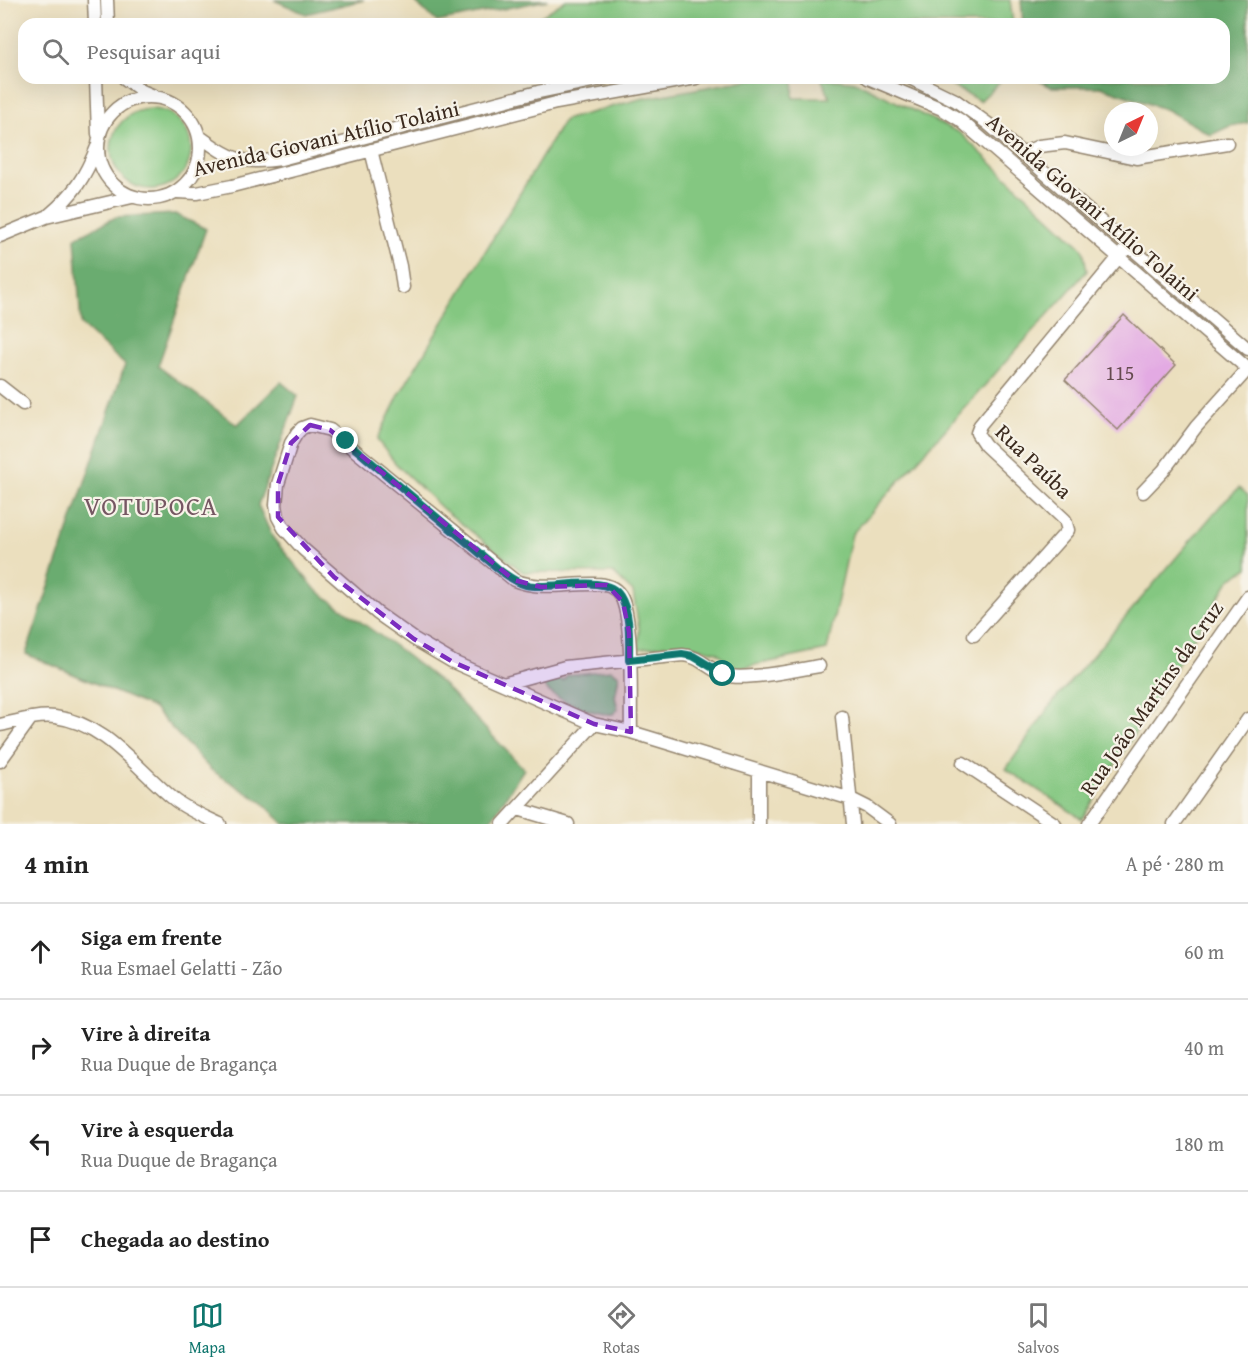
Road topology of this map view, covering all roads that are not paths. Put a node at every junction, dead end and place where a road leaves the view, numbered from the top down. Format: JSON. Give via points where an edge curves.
{"nodes":[{"id":1,"x":94,"y":0,"type":"edge"},
{"id":2,"x":107,"y":0,"type":"edge"},
{"id":3,"x":95,"y":18,"type":"edge"},
{"id":4,"x":108,"y":18,"type":"edge"},
{"id":5,"x":96,"y":84,"type":"edge"},
{"id":6,"x":132,"y":84,"type":"edge"},
{"id":7,"x":577,"y":84,"type":"edge"},
{"id":8,"x":662,"y":84,"type":"edge"},
{"id":9,"x":882,"y":84,"type":"edge"},
{"id":10,"x":922,"y":84,"type":"edge"},
{"id":11,"x":158,"y":97,"type":"junction"},
{"id":12,"x":199,"y":136,"type":"junction"},
{"id":13,"x":98,"y":141,"type":"junction"},
{"id":14,"x":1227,"y":143,"type":"dead end"},
{"id":15,"x":371,"y":150,"type":"junction"},
{"id":16,"x":1022,"y":154,"type":"junction"},
{"id":17,"x":177,"y":192,"type":"junction"},
{"id":18,"x":132,"y":197,"type":"junction"},
{"id":19,"x":46,"y":217,"type":"junction"},
{"id":20,"x":0,"y":236,"type":"edge"},
{"id":21,"x":1128,"y":246,"type":"junction"},
{"id":22,"x":1118,"y":257,"type":"junction"},
{"id":23,"x":403,"y":287,"type":"dead end"},
{"id":24,"x":1247,"y":347,"type":"edge"},
{"id":25,"x":1236,"y":359,"type":"junction"},
{"id":26,"x":1248,"y":369,"type":"edge"},
{"id":27,"x":0,"y":386,"type":"edge"},
{"id":28,"x":23,"y":404,"type":"dead end"},
{"id":29,"x":1143,"y":492,"type":"dead end"},
{"id":30,"x":1248,"y":597,"type":"edge"},
{"id":31,"x":974,"y":635,"type":"dead end"},
{"id":32,"x":629,"y":660,"type":"junction"},
{"id":33,"x":819,"y":666,"type":"dead end"},
{"id":34,"x":503,"y":684,"type":"junction"},
{"id":35,"x":842,"y":717,"type":"dead end"},
{"id":36,"x":31,"y":718,"type":"junction"},
{"id":37,"x":1248,"y":719,"type":"edge"},
{"id":38,"x":594,"y":724,"type":"junction"},
{"id":39,"x":0,"y":725,"type":"edge"},
{"id":40,"x":631,"y":732,"type":"junction"},
{"id":41,"x":0,"y":761,"type":"edge"},
{"id":42,"x":963,"y":763,"type":"dead end"},
{"id":43,"x":759,"y":771,"type":"junction"},
{"id":44,"x":851,"y":799,"type":"junction"},
{"id":45,"x":518,"y":809,"type":"junction"},
{"id":46,"x":220,"y":824,"type":"edge"},
{"id":47,"x":504,"y":824,"type":"edge"},
{"id":48,"x":568,"y":824,"type":"edge"},
{"id":49,"x":759,"y":824,"type":"edge"},
{"id":50,"x":853,"y":824,"type":"edge"},
{"id":51,"x":890,"y":824,"type":"edge"},
{"id":52,"x":1055,"y":824,"type":"edge"},
{"id":53,"x":1089,"y":824,"type":"edge"},
{"id":54,"x":1174,"y":824,"type":"edge"}],
"edges":[{"from":1,"to":3,"type":"street"},
{"from":2,"to":4,"type":"street"},
{"from":5,"to":13,"type":"street"},
{"from":6,"to":11,"type":"street"},
{"from":7,"to":12,"type":"street","name":"Avenida Giovani Atílio Tolaini","via":[[261,162],[230,157]]},
{"from":8,"to":15,"type":"street","name":"Avenida Giovani Atílio Tolaini","via":[[556,103]]},
{"from":9,"to":22,"type":"street","name":"Avenida Giovani Atílio Tolaini","via":[[960,120]]},
{"from":10,"to":16,"type":"street","name":"Avenida Giovani Atílio Tolaini","via":[[955,100]]},
{"from":11,"to":12,"type":"street","via":[[184,110]]},
{"from":11,"to":13,"type":"street","via":[[143,97],[120,106],[103,125]]},
{"from":12,"to":17,"type":"street","via":[[201,152],[197,167]]},
{"from":13,"to":18,"type":"street","via":[[106,176]]},
{"from":13,"to":19,"type":"street","via":[[73,194]]},
{"from":14,"to":16,"type":"street","via":[[1136,158],[1065,143],[1038,146]]},
{"from":15,"to":17,"type":"street","name":"Avenida Giovani Atílio Tolaini","via":[[232,186],[197,193]]},
{"from":15,"to":23,"type":"street"},
{"from":16,"to":21,"type":"street","name":"Avenida Giovani Atílio Tolaini"},
{"from":17,"to":18,"type":"street","via":[[155,199]]},
{"from":18,"to":19,"type":"street"},
{"from":19,"to":20,"type":"street"},
{"from":21,"to":22,"type":"street"},
{"from":21,"to":24,"type":"street","name":"Avenida Giovani Atílio Tolaini"},
{"from":22,"to":25,"type":"street","name":"Avenida Giovani Atílio Tolaini"},
{"from":22,"to":31,"type":"street","name":"Rua Paúba","via":[[980,425],[977,433],[985,445],[1065,520],[1068,531]]},
{"from":24,"to":25,"type":"street"},
{"from":25,"to":26,"type":"street","name":"Avenida Giovani Atílio Tolaini"},
{"from":26,"to":29,"type":"street"},
{"from":27,"to":28,"type":"street"},
{"from":30,"to":53,"type":"street","name":"Rua João Martins da Cruz"},
{"from":32,"to":33,"type":"street","via":[[682,654],[693,656],[723,674],[743,678]]},
{"from":32,"to":34,"type":"street","via":[[565,667]]},
{"from":32,"to":34,"type":"street","via":[[623,602],[613,588],[597,584],[541,587],[514,580],[330,430],[310,425],[303,428],[291,443],[278,484],[276,505],[284,528],[377,613],[453,662]]},
{"from":32,"to":40,"type":"street"},
{"from":34,"to":38,"type":"street"},
{"from":35,"to":44,"type":"street"},
{"from":36,"to":39,"type":"street"},
{"from":36,"to":41,"type":"street"},
{"from":36,"to":46,"type":"street","via":[[53,717],[95,730],[176,801]]},
{"from":37,"to":54,"type":"street"},
{"from":38,"to":40,"type":"street"},
{"from":38,"to":45,"type":"street"},
{"from":40,"to":43,"type":"street"},
{"from":42,"to":52,"type":"street"},
{"from":43,"to":44,"type":"street"},
{"from":43,"to":49,"type":"street"},
{"from":44,"to":50,"type":"street"},
{"from":44,"to":51,"type":"street"},
{"from":45,"to":47,"type":"street"},
{"from":45,"to":48,"type":"street"}]}
